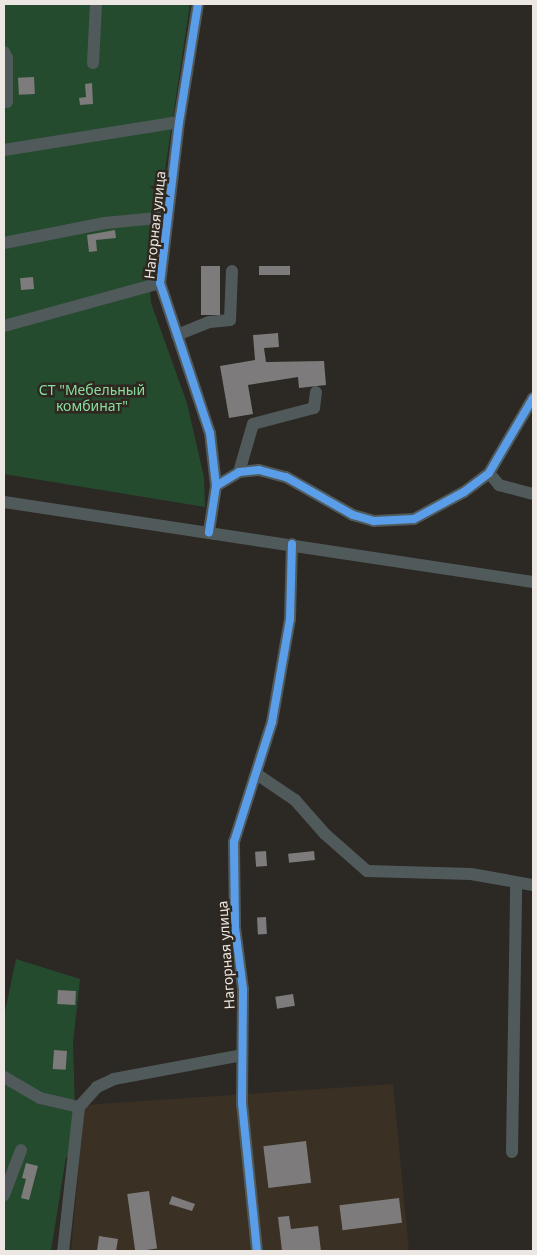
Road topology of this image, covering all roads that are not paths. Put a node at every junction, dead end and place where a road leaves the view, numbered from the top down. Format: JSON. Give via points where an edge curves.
{"nodes":[{"id":1,"x":96,"y":4,"type":"edge"},
{"id":2,"x":198,"y":4,"type":"edge"},
{"id":3,"x":4,"y":52,"type":"edge"},
{"id":4,"x":92,"y":63,"type":"dead end"},
{"id":5,"x":7,"y":102,"type":"dead end"},
{"id":6,"x":179,"y":122,"type":"junction"},
{"id":7,"x":4,"y":150,"type":"edge"},
{"id":8,"x":168,"y":217,"type":"junction"},
{"id":9,"x":4,"y":243,"type":"edge"},
{"id":10,"x":232,"y":270,"type":"dead end"},
{"id":11,"x":160,"y":284,"type":"junction"},
{"id":12,"x":4,"y":326,"type":"edge"},
{"id":13,"x":177,"y":335,"type":"junction"},
{"id":14,"x":316,"y":392,"type":"dead end"},
{"id":15,"x":533,"y":398,"type":"edge"},
{"id":16,"x":239,"y":472,"type":"junction"},
{"id":17,"x":489,"y":473,"type":"junction"},
{"id":18,"x":216,"y":486,"type":"junction"},
{"id":19,"x":533,"y":494,"type":"edge"},
{"id":20,"x":4,"y":502,"type":"edge"},
{"id":21,"x":209,"y":532,"type":"junction"},
{"id":22,"x":292,"y":544,"type":"junction"},
{"id":23,"x":533,"y":582,"type":"edge"},
{"id":24,"x":258,"y":775,"type":"junction"},
{"id":25,"x":516,"y":884,"type":"junction"},
{"id":26,"x":533,"y":886,"type":"edge"},
{"id":27,"x":242,"y":1055,"type":"junction"},
{"id":28,"x":4,"y":1076,"type":"edge"},
{"id":29,"x":80,"y":1107,"type":"junction"},
{"id":30,"x":21,"y":1150,"type":"dead end"},
{"id":31,"x":512,"y":1152,"type":"dead end"},
{"id":32,"x":4,"y":1195,"type":"edge"},
{"id":33,"x":63,"y":1251,"type":"edge"},
{"id":34,"x":257,"y":1251,"type":"edge"}],
"edges":[{"from":1,"to":4,"type":"street"},
{"from":2,"to":6,"type":"street","name":"Нагорная улица"},
{"from":3,"to":5,"type":"street","via":[[8,58]]},
{"from":6,"to":7,"type":"street"},
{"from":6,"to":8,"type":"street","name":"Нагорная улица"},
{"from":8,"to":9,"type":"street","via":[[105,223]]},
{"from":8,"to":11,"type":"street","name":"Нагорная улица"},
{"from":10,"to":13,"type":"street","via":[[230,320],[210,322]]},
{"from":11,"to":12,"type":"street"},
{"from":11,"to":13,"type":"street","name":"Нагорная улица"},
{"from":13,"to":18,"type":"street","name":"Нагорная улица","via":[[210,433]]},
{"from":14,"to":16,"type":"street","via":[[314,408],[253,424]]},
{"from":15,"to":17,"type":"street"},
{"from":16,"to":17,"type":"street","via":[[259,470],[286,477],[353,515],[383,521],[414,518],[464,492]]},
{"from":16,"to":18,"type":"street"},
{"from":17,"to":19,"type":"street","via":[[498,485]]},
{"from":18,"to":21,"type":"street","name":"Нагорная улица"},
{"from":20,"to":21,"type":"street"},
{"from":21,"to":22,"type":"street"},
{"from":22,"to":23,"type":"street"},
{"from":22,"to":24,"type":"street","name":"Нагорная улица","via":[[290,619],[272,722]]},
{"from":24,"to":25,"type":"street","via":[[296,800],[326,834],[367,871],[471,874]]},
{"from":24,"to":27,"type":"street","name":"Нагорная улица","via":[[234,842],[235,926],[243,989]]},
{"from":25,"to":26,"type":"street"},
{"from":25,"to":31,"type":"street"},
{"from":27,"to":29,"type":"street","via":[[114,1079],[97,1087]]},
{"from":27,"to":34,"type":"street","name":"Нагорная улица","via":[[242,1104]]},
{"from":28,"to":29,"type":"street","via":[[40,1098]]},
{"from":29,"to":33,"type":"street"},
{"from":30,"to":32,"type":"street"}]}
